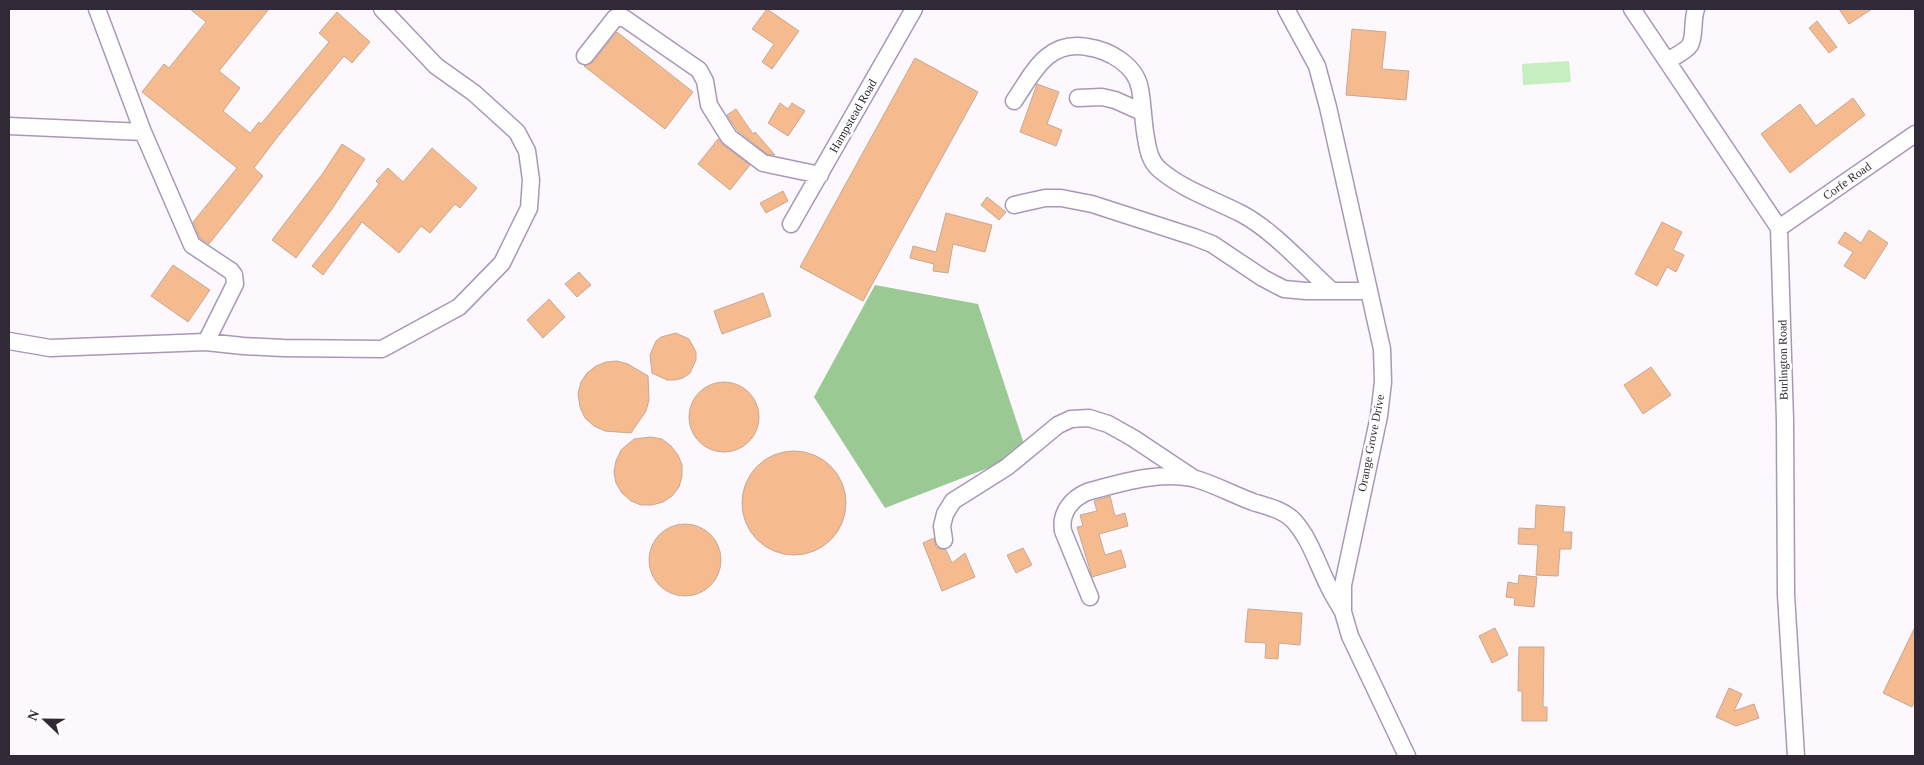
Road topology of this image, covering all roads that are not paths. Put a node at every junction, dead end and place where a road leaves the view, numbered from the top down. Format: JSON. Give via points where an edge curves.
{"nodes":[{"id":1,"x":97,"y":9,"type":"edge"},
{"id":2,"x":382,"y":9,"type":"edge"},
{"id":3,"x":914,"y":9,"type":"edge"},
{"id":4,"x":1286,"y":9,"type":"edge"},
{"id":5,"x":1632,"y":9,"type":"edge"},
{"id":6,"x":1696,"y":9,"type":"edge"},
{"id":7,"x":585,"y":56,"type":"dead end"},
{"id":8,"x":1667,"y":62,"type":"junction"},
{"id":9,"x":1078,"y":98,"type":"dead end"},
{"id":10,"x":1014,"y":101,"type":"dead end"},
{"id":11,"x":1142,"y":112,"type":"junction"},
{"id":12,"x":9,"y":126,"type":"edge"},
{"id":13,"x":143,"y":132,"type":"junction"},
{"id":14,"x":1915,"y":134,"type":"edge"},
{"id":15,"x":820,"y":175,"type":"junction"},
{"id":16,"x":1014,"y":205,"type":"dead end"},
{"id":17,"x":791,"y":224,"type":"dead end"},
{"id":18,"x":1779,"y":228,"type":"junction"},
{"id":19,"x":1332,"y":291,"type":"junction"},
{"id":20,"x":1369,"y":291,"type":"junction"},
{"id":21,"x":9,"y":341,"type":"edge"},
{"id":22,"x":206,"y":342,"type":"junction"},
{"id":23,"x":1194,"y":479,"type":"junction"},
{"id":24,"x":944,"y":540,"type":"dead end"},
{"id":25,"x":1090,"y":597,"type":"dead end"},
{"id":26,"x":1343,"y":612,"type":"junction"},
{"id":27,"x":1407,"y":756,"type":"edge"},
{"id":28,"x":1796,"y":756,"type":"edge"}],
"edges":[{"from":1,"to":13,"type":"street"},
{"from":2,"to":22,"type":"street","via":[[436,66],[474,93],[517,132],[527,151],[531,180],[528,208],[502,263],[459,307],[382,349],[283,348]]},
{"from":3,"to":15,"type":"street","name":"Hampstead Road"},
{"from":4,"to":20,"type":"street","name":"Orange Grove Drive","via":[[1317,66]]},
{"from":5,"to":8,"type":"street"},
{"from":6,"to":8,"type":"street","via":[[1690,46]]},
{"from":7,"to":15,"type":"street","via":[[615,18],[624,18],[699,70],[705,81],[709,105],[729,137],[763,163]]},
{"from":8,"to":18,"type":"street"},
{"from":9,"to":11,"type":"street","via":[[1102,97]]},
{"from":10,"to":11,"type":"street","via":[[1040,63],[1060,48],[1074,44],[1096,48],[1117,58],[1131,70],[1140,87]]},
{"from":11,"to":19,"type":"street","via":[[1148,148],[1160,170],[1263,228]]},
{"from":12,"to":13,"type":"street"},
{"from":13,"to":22,"type":"street","via":[[192,246],[234,275],[235,284]]},
{"from":14,"to":18,"type":"street","name":"Corfe Road"},
{"from":15,"to":17,"type":"street","name":"Hampstead Road"},
{"from":16,"to":19,"type":"street","via":[[1044,198],[1092,204],[1212,244],[1284,289]]},
{"from":18,"to":28,"type":"street","name":"Burlington Road","via":[[1786,595]]},
{"from":19,"to":20,"type":"street"},
{"from":20,"to":26,"type":"street","name":"Orange Grove Drive","via":[[1382,349],[1383,382],[1379,416],[1343,585]]},
{"from":21,"to":22,"type":"street","via":[[50,348]]},
{"from":23,"to":24,"type":"street","via":[[1108,424],[1089,418],[1071,418],[1007,467],[953,501],[942,526]]},
{"from":23,"to":25,"type":"street","via":[[1154,477],[1076,496],[1069,504],[1062,523],[1063,531]]},
{"from":23,"to":26,"type":"street","via":[[1276,509],[1293,519],[1316,556]]},
{"from":26,"to":27,"type":"street","name":"Orange Grove Drive","via":[[1350,636]]}]}
